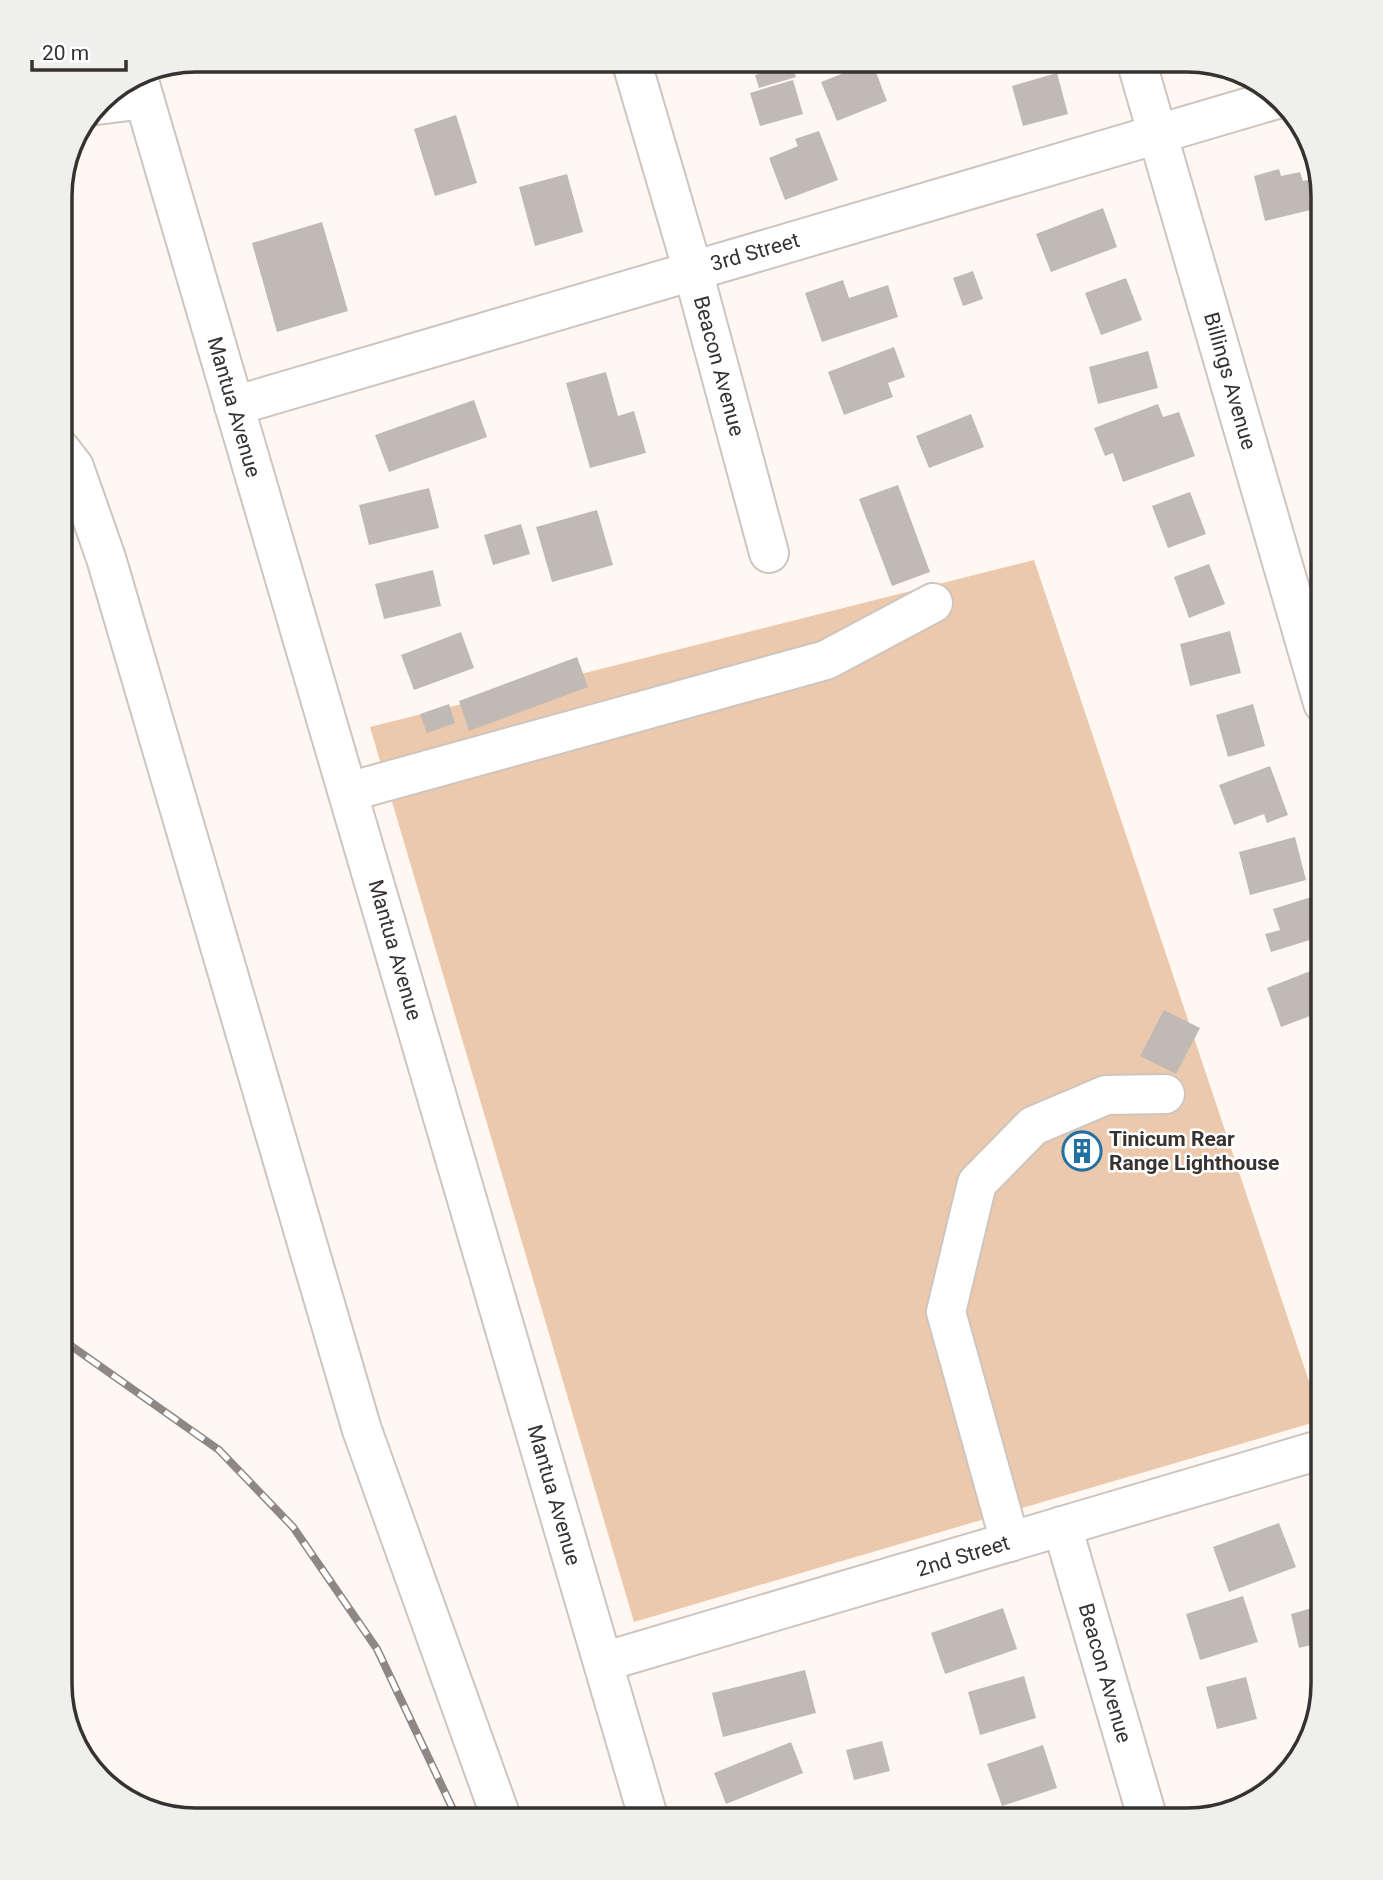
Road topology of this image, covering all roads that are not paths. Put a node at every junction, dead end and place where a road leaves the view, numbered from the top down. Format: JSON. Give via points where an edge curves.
{"nodes":[{"id":1,"x":635,"y":72,"type":"edge"},
{"id":2,"x":1140,"y":72,"type":"edge"},
{"id":3,"x":142,"y":90,"type":"edge"},
{"id":4,"x":122,"y":97,"type":"edge"},
{"id":5,"x":1268,"y":102,"type":"edge"},
{"id":6,"x":1158,"y":134,"type":"junction"},
{"id":7,"x":693,"y":271,"type":"junction"},
{"id":8,"x":234,"y":406,"type":"junction"},
{"id":9,"x":72,"y":464,"type":"edge"},
{"id":10,"x":769,"y":553,"type":"dead end"},
{"id":11,"x":933,"y":603,"type":"dead end"},
{"id":12,"x":1311,"y":658,"type":"edge"},
{"id":13,"x":348,"y":792,"type":"junction"},
{"id":14,"x":1165,"y":1094,"type":"dead end"},
{"id":15,"x":1311,"y":1453,"type":"edge"},
{"id":16,"x":1062,"y":1526,"type":"junction"},
{"id":17,"x":1010,"y":1542,"type":"junction"},
{"id":18,"x":603,"y":1662,"type":"junction"},
{"id":19,"x":498,"y":1808,"type":"edge"},
{"id":20,"x":646,"y":1808,"type":"edge"},
{"id":21,"x":1144,"y":1808,"type":"edge"}],
"edges":[{"from":1,"to":7,"type":"street","name":"Beacon Avenue"},
{"from":2,"to":6,"type":"street","name":"Billings Avenue"},
{"from":3,"to":4,"type":"street"},
{"from":3,"to":8,"type":"street","name":"Mantua Avenue"},
{"from":5,"to":6,"type":"street","name":"3rd Street"},
{"from":6,"to":7,"type":"street","name":"3rd Street"},
{"from":6,"to":12,"type":"street","name":"Billings Avenue"},
{"from":7,"to":8,"type":"street","name":"3rd Street"},
{"from":7,"to":10,"type":"street","name":"Beacon Avenue"},
{"from":8,"to":13,"type":"street","name":"Mantua Avenue"},
{"from":9,"to":19,"type":"street","via":[[106,558],[362,1430]]},
{"from":11,"to":13,"type":"street","via":[[826,660]]},
{"from":13,"to":18,"type":"street","name":"Mantua Avenue"},
{"from":14,"to":17,"type":"street","via":[[1106,1095],[1033,1126],[977,1183],[946,1312]]},
{"from":15,"to":16,"type":"street","name":"2nd Street"},
{"from":16,"to":17,"type":"street","name":"2nd Street"},
{"from":16,"to":21,"type":"street","name":"Beacon Avenue"},
{"from":17,"to":18,"type":"street","name":"2nd Street"},
{"from":18,"to":20,"type":"street","name":"Mantua Avenue"}]}
